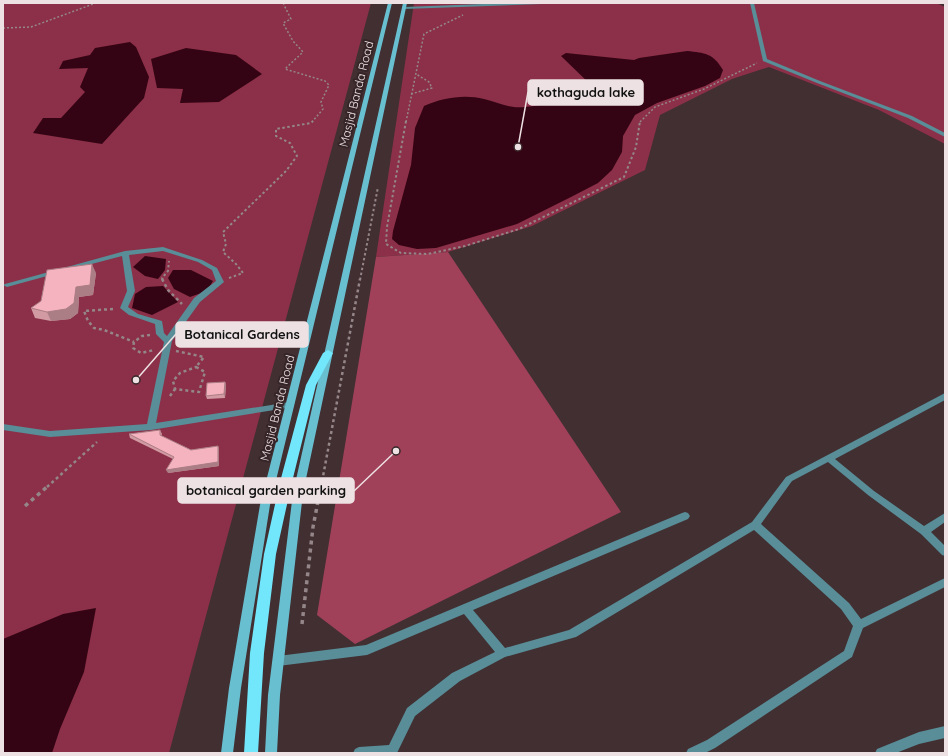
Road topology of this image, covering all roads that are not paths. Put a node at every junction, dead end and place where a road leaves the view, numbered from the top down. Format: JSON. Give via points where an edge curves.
{"nodes":[{"id":1,"x":390,"y":3,"type":"edge"},
{"id":2,"x":542,"y":3,"type":"edge"},
{"id":3,"x":752,"y":3,"type":"edge"},
{"id":4,"x":404,"y":5,"type":"edge"},
{"id":5,"x":945,"y":135,"type":"edge"},
{"id":6,"x":125,"y":253,"type":"junction"},
{"id":7,"x":7,"y":285,"type":"dead end"},
{"id":8,"x":168,"y":341,"type":"junction"},
{"id":9,"x":328,"y":353,"type":"junction"},
{"id":10,"x":945,"y":396,"type":"edge"},
{"id":11,"x":290,"y":405,"type":"junction"},
{"id":12,"x":151,"y":427,"type":"junction"},
{"id":13,"x":3,"y":428,"type":"edge"},
{"id":14,"x":828,"y":458,"type":"junction"},
{"id":15,"x":685,"y":516,"type":"dead end"},
{"id":16,"x":945,"y":517,"type":"edge"},
{"id":17,"x":755,"y":525,"type":"junction"},
{"id":18,"x":924,"y":531,"type":"junction"},
{"id":19,"x":945,"y":552,"type":"edge"},
{"id":20,"x":945,"y":582,"type":"edge"},
{"id":21,"x":465,"y":608,"type":"junction"},
{"id":22,"x":859,"y":624,"type":"junction"},
{"id":23,"x":503,"y":653,"type":"junction"},
{"id":24,"x":278,"y":661,"type":"junction"},
{"id":25,"x":945,"y":732,"type":"edge"},
{"id":26,"x":393,"y":752,"type":"edge"},
{"id":27,"x":227,"y":753,"type":"edge"},
{"id":28,"x":251,"y":753,"type":"edge"},
{"id":29,"x":270,"y":753,"type":"edge"},
{"id":30,"x":359,"y":753,"type":"edge"},
{"id":31,"x":692,"y":753,"type":"edge"},
{"id":32,"x":881,"y":753,"type":"edge"}],
"edges":[{"from":1,"to":11,"type":"main road","name":"Masjid Banda Road"},
{"from":2,"to":4,"type":"street"},
{"from":3,"to":5,"type":"street","via":[[765,60],[912,118]]},
{"from":4,"to":9,"type":"main road"},
{"from":6,"to":7,"type":"street"},
{"from":6,"to":8,"type":"street","via":[[131,291],[124,308],[130,314],[159,323],[160,334]]},
{"from":6,"to":8,"type":"street","via":[[163,249],[182,254],[215,269],[220,282],[197,300]]},
{"from":8,"to":12,"type":"street"},
{"from":9,"to":24,"type":"main road","via":[[298,493]]},
{"from":9,"to":28,"type":"main road","via":[[311,385],[270,554],[257,653]]},
{"from":10,"to":14,"type":"street"},
{"from":11,"to":12,"type":"street"},
{"from":11,"to":27,"type":"main road","name":"Masjid Banda Road","via":[[265,505]]},
{"from":12,"to":13,"type":"street","via":[[50,434]]},
{"from":14,"to":17,"type":"street","via":[[789,479]]},
{"from":14,"to":18,"type":"street"},
{"from":15,"to":21,"type":"street"},
{"from":16,"to":18,"type":"street"},
{"from":17,"to":22,"type":"street","via":[[845,606]]},
{"from":17,"to":23,"type":"street","via":[[572,634]]},
{"from":18,"to":19,"type":"street"},
{"from":20,"to":22,"type":"street"},
{"from":21,"to":23,"type":"street"},
{"from":21,"to":24,"type":"street","via":[[367,650]]},
{"from":22,"to":31,"type":"street","via":[[848,654],[711,744]]},
{"from":23,"to":26,"type":"street","via":[[456,677],[411,712]]},
{"from":24,"to":29,"type":"main road"},
{"from":25,"to":32,"type":"street","via":[[919,738]]},
{"from":26,"to":30,"type":"street"}]}
